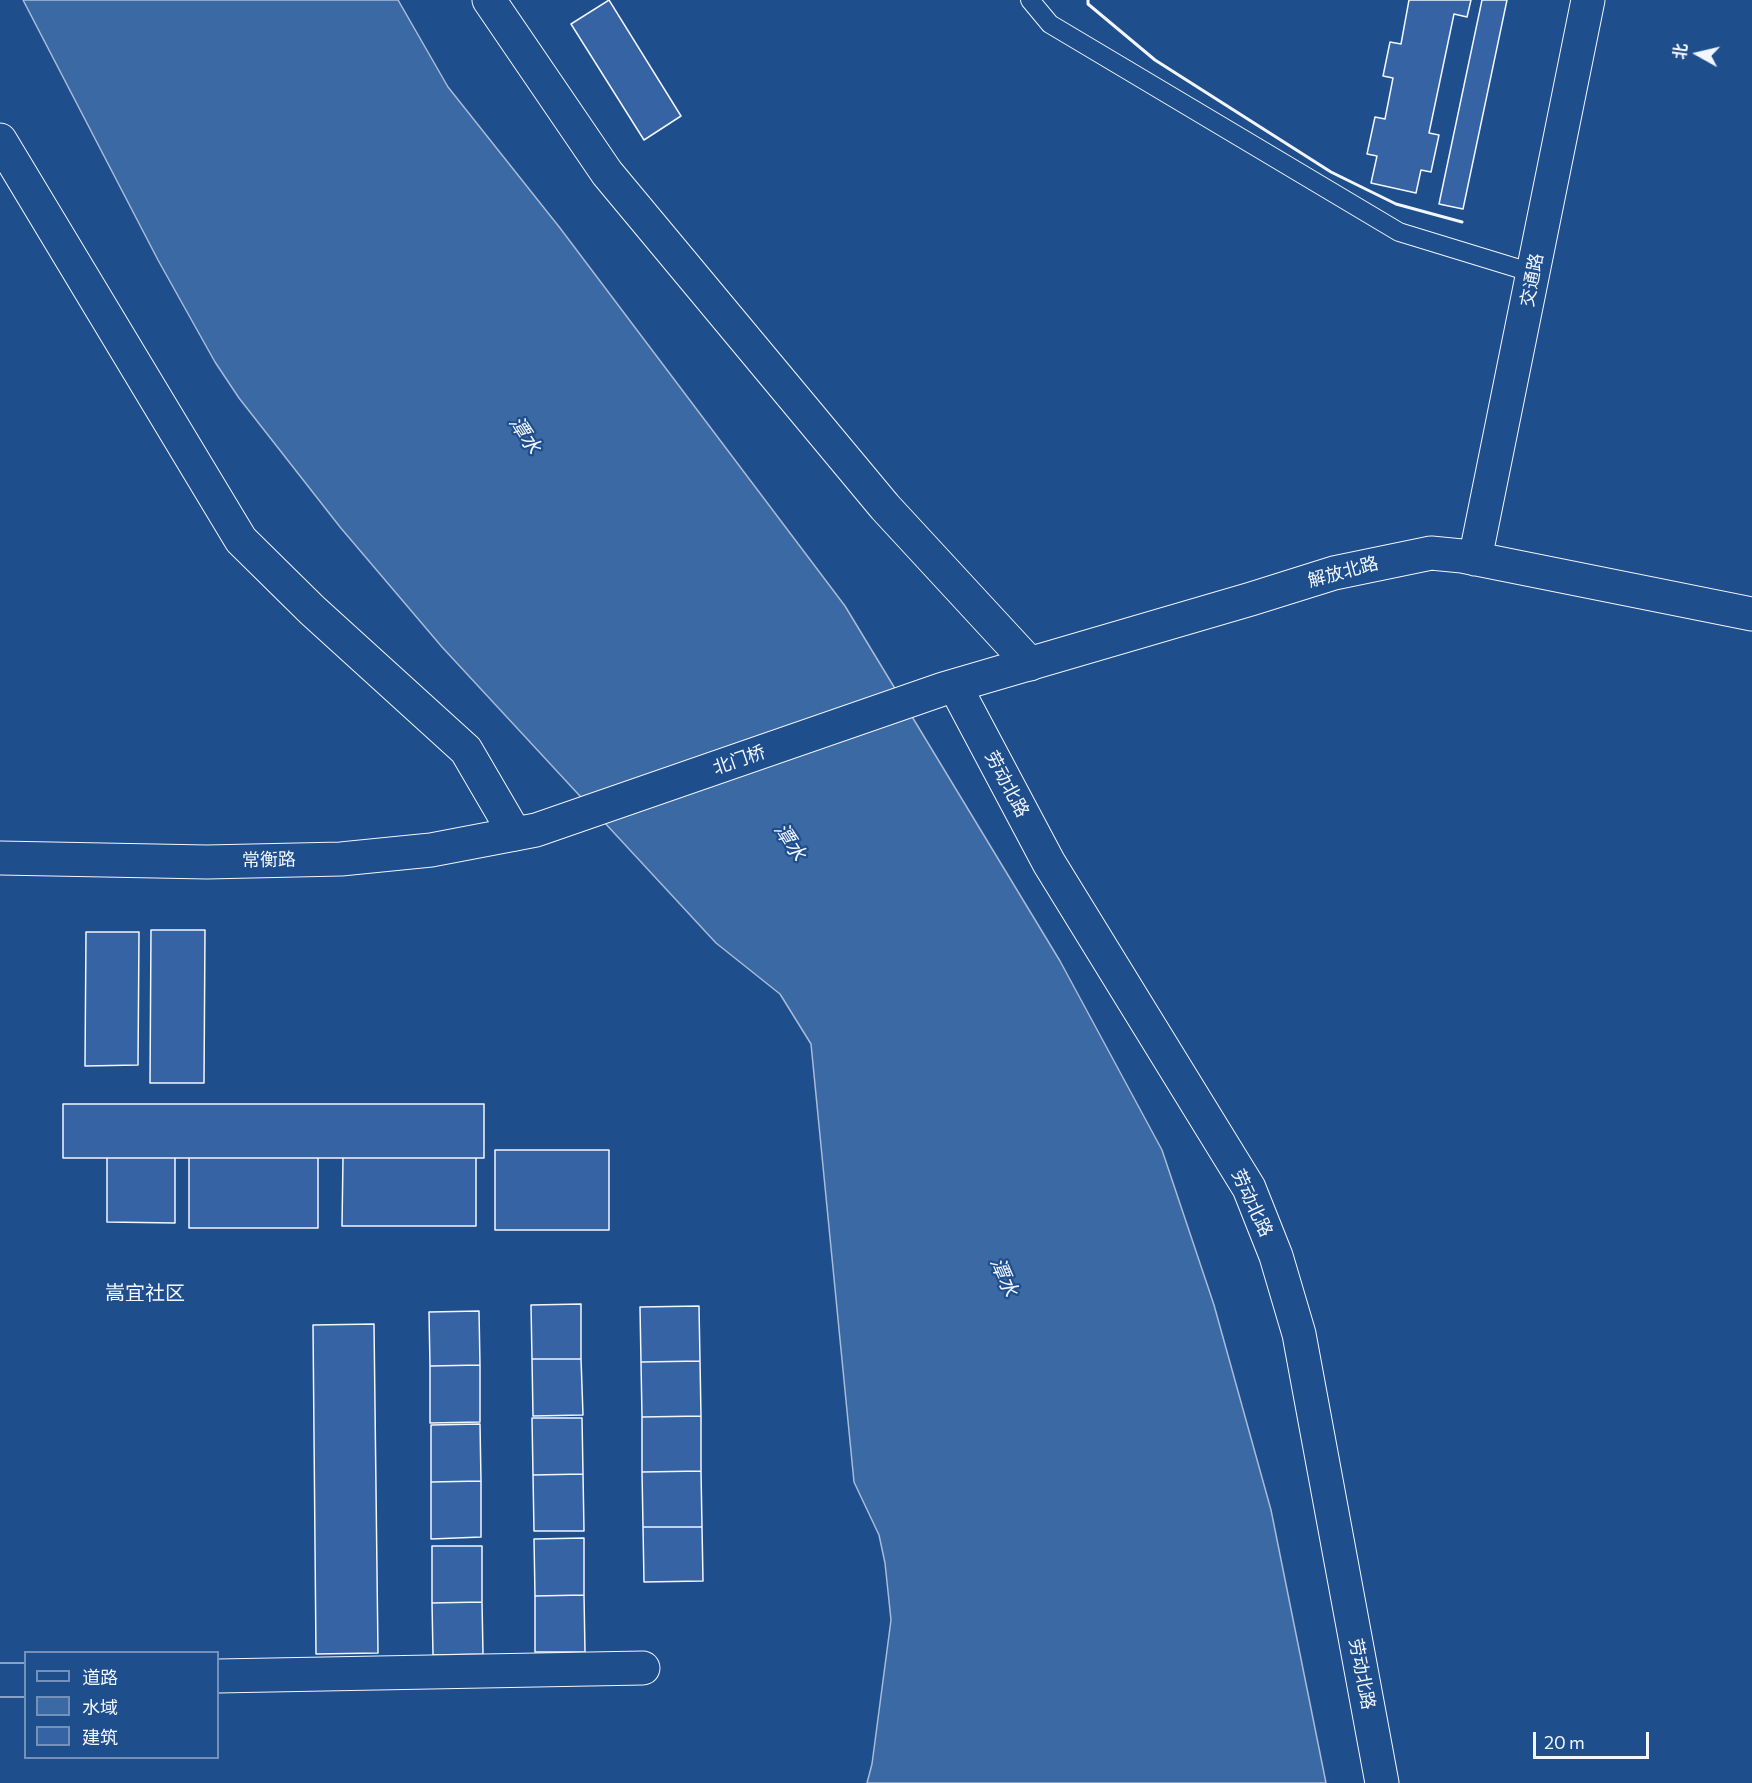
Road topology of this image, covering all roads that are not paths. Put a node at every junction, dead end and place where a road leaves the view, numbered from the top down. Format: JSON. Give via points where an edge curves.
{"nodes":[{"id":1,"x":489,"y":0,"type":"edge"},
{"id":2,"x":1030,"y":0,"type":"edge"},
{"id":3,"x":1588,"y":0,"type":"edge"},
{"id":4,"x":0,"y":140,"type":"edge"},
{"id":5,"x":1533,"y":273,"type":"junction"},
{"id":6,"x":1476,"y":559,"type":"junction"},
{"id":7,"x":1752,"y":614,"type":"edge"},
{"id":8,"x":1030,"y":664,"type":"junction"},
{"id":9,"x":949,"y":688,"type":"junction"},
{"id":10,"x":526,"y":832,"type":"junction"},
{"id":11,"x":0,"y":858,"type":"edge"},
{"id":12,"x":643,"y":1668,"type":"dead end"},
{"id":13,"x":219,"y":1676,"type":"edge"},
{"id":14,"x":0,"y":1680,"type":"edge"},
{"id":15,"x":24,"y":1680,"type":"edge"},
{"id":16,"x":1383,"y":1783,"type":"edge"}],
"edges":[{"from":1,"to":8,"type":"street","via":[[607,173],[885,507]]},
{"from":2,"to":5,"type":"lane","via":[[1050,24],[1399,232]]},
{"from":3,"to":5,"type":"street","name":"交通路"},
{"from":4,"to":10,"type":"street","via":[[242,540],[466,750]]},
{"from":5,"to":6,"type":"street","name":"交通路"},
{"from":6,"to":7,"type":"street","name":"解放北路"},
{"from":6,"to":8,"type":"street","name":"解放北路","via":[[1431,553],[1334,573]]},
{"from":8,"to":9,"type":"street","name":"解放北路"},
{"from":9,"to":10,"type":"street","name":"北门桥"},
{"from":9,"to":16,"type":"street","name":"劳动北路","via":[[1049,863],[1249,1188],[1276,1256],[1299,1334]]},
{"from":10,"to":11,"type":"street","name":"常衡路","via":[[431,850],[341,859],[207,862]]},
{"from":12,"to":13,"type":"street"},
{"from":14,"to":15,"type":"street"}]}
